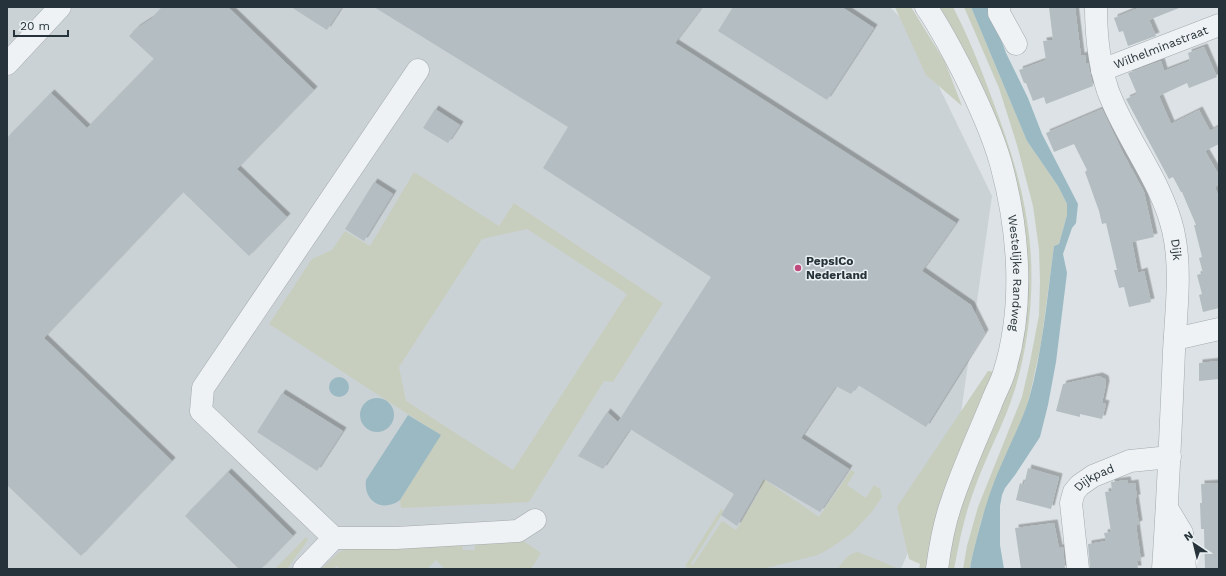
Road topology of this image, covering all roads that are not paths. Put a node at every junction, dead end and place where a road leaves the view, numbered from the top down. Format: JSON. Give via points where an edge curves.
{"nodes":[{"id":1,"x":60,"y":7,"type":"edge"},
{"id":2,"x":926,"y":7,"type":"edge"},
{"id":3,"x":999,"y":7,"type":"edge"},
{"id":4,"x":1096,"y":7,"type":"edge"},
{"id":5,"x":1219,"y":25,"type":"edge"},
{"id":6,"x":1016,"y":44,"type":"dead end"},
{"id":7,"x":7,"y":64,"type":"edge"},
{"id":8,"x":418,"y":70,"type":"dead end"},
{"id":9,"x":1102,"y":70,"type":"junction"},
{"id":10,"x":1219,"y":328,"type":"edge"},
{"id":11,"x":1175,"y":339,"type":"junction"},
{"id":12,"x":1170,"y":457,"type":"junction"},
{"id":13,"x":1167,"y":508,"type":"junction"},
{"id":14,"x":535,"y":520,"type":"dead end"},
{"id":15,"x":334,"y":538,"type":"junction"},
{"id":16,"x":304,"y":569,"type":"edge"},
{"id":17,"x":937,"y":569,"type":"edge"},
{"id":18,"x":1078,"y":569,"type":"edge"},
{"id":19,"x":1163,"y":569,"type":"edge"},
{"id":20,"x":1185,"y":569,"type":"edge"}],
"edges":[{"from":1,"to":7,"type":"street"},
{"from":2,"to":17,"type":"street","name":"Westelijke Randweg","via":[[954,53],[989,130],[1001,163],[1017,252],[1014,322],[1004,373],[952,501],[941,540]]},
{"from":3,"to":6,"type":"street","via":[[999,13]]},
{"from":4,"to":9,"type":"street","name":"Dijk","via":[[1097,39]]},
{"from":5,"to":9,"type":"street","name":"Wilhelminastraat"},
{"from":8,"to":15,"type":"street","via":[[203,388],[201,412]]},
{"from":9,"to":11,"type":"street","name":"Dijk","via":[[1108,91],[1160,192],[1172,225],[1178,263]]},
{"from":10,"to":11,"type":"street"},
{"from":11,"to":12,"type":"street","name":"Dijk"},
{"from":12,"to":13,"type":"street","name":"Dijk"},
{"from":12,"to":18,"type":"street","name":"Dijkpad","via":[[1130,461],[1093,476],[1074,492],[1071,503]]},
{"from":13,"to":19,"type":"street","name":"Dijk"},
{"from":13,"to":20,"type":"street","via":[[1182,533]]},
{"from":14,"to":15,"type":"street","via":[[518,531],[396,538]]},
{"from":15,"to":16,"type":"street"}]}
